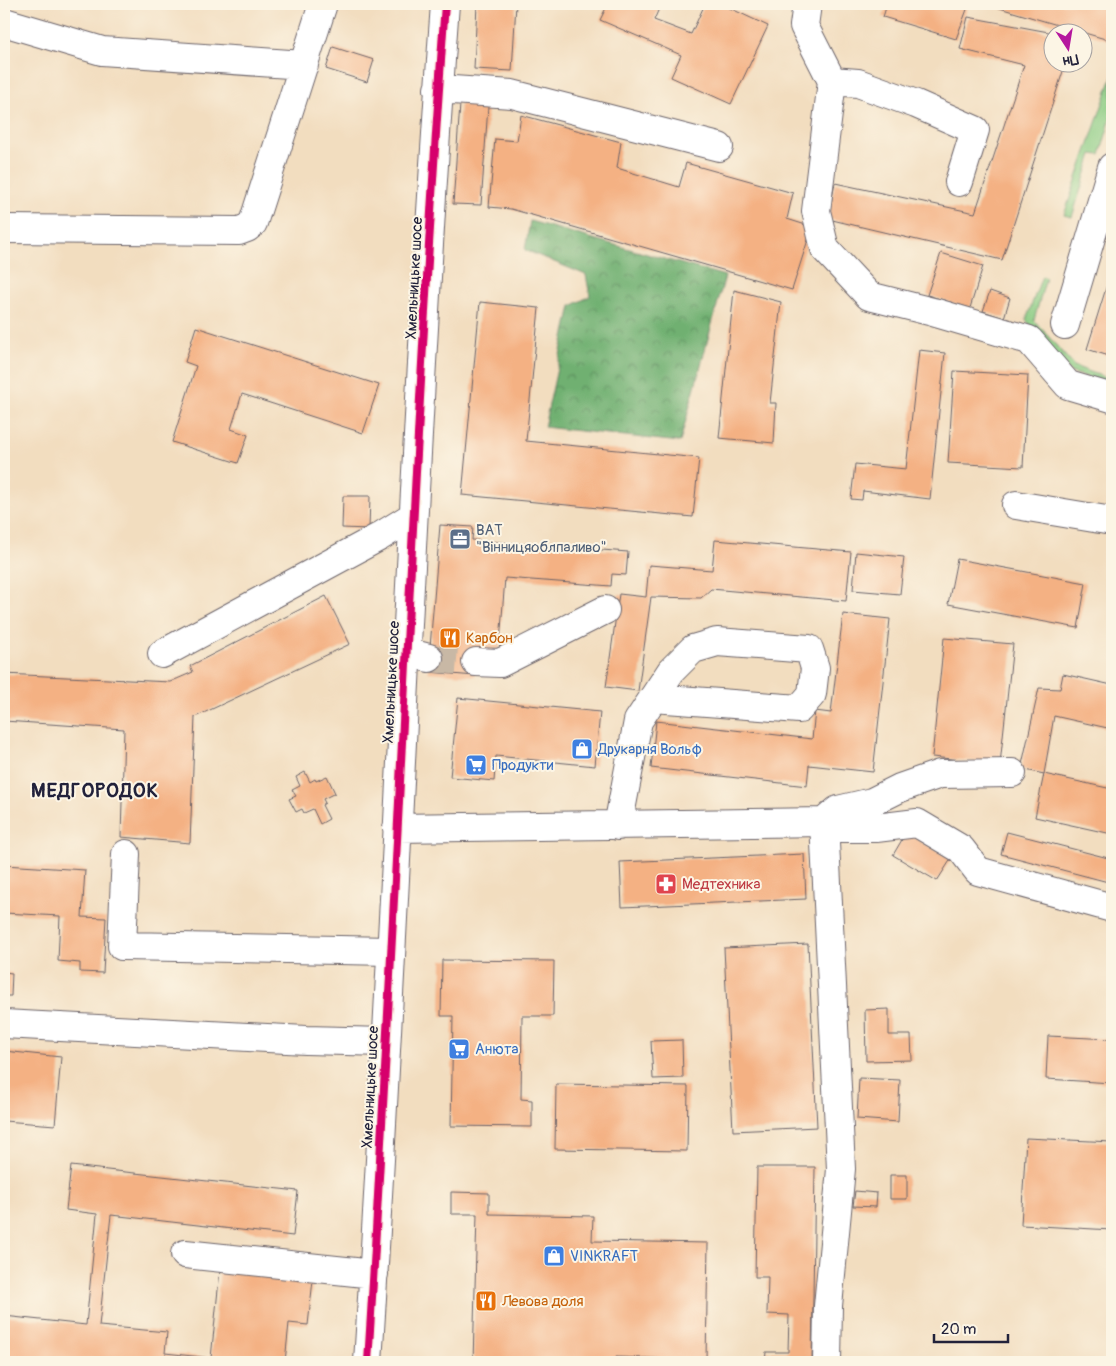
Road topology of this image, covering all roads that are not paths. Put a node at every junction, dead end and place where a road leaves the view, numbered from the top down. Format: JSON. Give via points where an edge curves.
{"nodes":[{"id":1,"x":323,"y":4,"type":"edge"},
{"id":2,"x":444,"y":4,"type":"edge"},
{"id":3,"x":807,"y":4,"type":"edge"},
{"id":4,"x":4,"y":22,"type":"edge"},
{"id":5,"x":304,"y":65,"type":"junction"},
{"id":6,"x":832,"y":81,"type":"junction"},
{"id":7,"x":438,"y":89,"type":"junction"},
{"id":8,"x":719,"y":147,"type":"dead end"},
{"id":9,"x":1112,"y":167,"type":"edge"},
{"id":10,"x":959,"y":182,"type":"dead end"},
{"id":11,"x":4,"y":229,"type":"edge"},
{"id":12,"x":1065,"y":325,"type":"dead end"},
{"id":13,"x":1112,"y":398,"type":"edge"},
{"id":14,"x":1016,"y":505,"type":"dead end"},
{"id":15,"x":413,"y":516,"type":"junction"},
{"id":16,"x":1112,"y":521,"type":"edge"},
{"id":17,"x":605,"y":610,"type":"dead end"},
{"id":18,"x":162,"y":654,"type":"dead end"},
{"id":19,"x":476,"y":662,"type":"tunnel mouth"},
{"id":20,"x":653,"y":698,"type":"junction"},
{"id":21,"x":1012,"y":773,"type":"dead end"},
{"id":22,"x":824,"y":822,"type":"junction"},
{"id":23,"x":618,"y":826,"type":"junction"},
{"id":24,"x":397,"y":828,"type":"junction"},
{"id":25,"x":126,"y":854,"type":"dead end"},
{"id":26,"x":1112,"y":908,"type":"edge"},
{"id":27,"x":391,"y":951,"type":"junction"},
{"id":28,"x":4,"y":1024,"type":"edge"},
{"id":29,"x":386,"y":1042,"type":"junction"},
{"id":30,"x":185,"y":1254,"type":"dead end"},
{"id":31,"x":374,"y":1274,"type":"junction"},
{"id":32,"x":368,"y":1362,"type":"edge"},
{"id":33,"x":827,"y":1362,"type":"edge"}],
"edges":[{"from":1,"to":5,"type":"street"},
{"from":2,"to":7,"type":"street","name":"Хмельницьке шосе"},
{"from":3,"to":6,"type":"street","via":[[804,26]]},
{"from":4,"to":5,"type":"street","via":[[102,51]]},
{"from":5,"to":11,"type":"street","via":[[252,223],[247,228],[239,231]]},
{"from":6,"to":10,"type":"street","via":[[858,83],[975,130]]},
{"from":6,"to":13,"type":"street","via":[[816,211],[825,249],[838,264],[869,296],[1029,340],[1068,385]]},
{"from":7,"to":8,"type":"street","via":[[512,94]]},
{"from":7,"to":15,"type":"street","name":"Хмельницьке шосе"},
{"from":9,"to":12,"type":"street"},
{"from":14,"to":16,"type":"street"},
{"from":15,"to":18,"type":"street"},
{"from":15,"to":24,"type":"street","name":"Хмельницьке шосе","via":[[418,655]]},
{"from":17,"to":19,"type":"street","via":[[500,663]]},
{"from":20,"to":20,"type":"street","via":[[693,649],[716,642],[809,649],[815,668],[812,694],[799,709]]},
{"from":20,"to":23,"type":"street","via":[[638,721]]},
{"from":21,"to":22,"type":"street","via":[[940,774],[872,802],[838,810]]},
{"from":22,"to":23,"type":"street"},
{"from":22,"to":26,"type":"street","via":[[839,828],[917,823],[961,849],[978,871]]},
{"from":22,"to":33,"type":"street","via":[[841,1170],[828,1306]]},
{"from":23,"to":24,"type":"street"},
{"from":24,"to":27,"type":"street","name":"Хмельницьке шосе"},
{"from":25,"to":27,"type":"street","via":[[122,946]]},
{"from":27,"to":29,"type":"street","name":"Хмельницьке шосе"},
{"from":28,"to":29,"type":"street"},
{"from":29,"to":31,"type":"street","name":"Хмельницьке шосе"},
{"from":30,"to":31,"type":"street"},
{"from":31,"to":32,"type":"street","name":"Хмельницьке шосе"}]}
